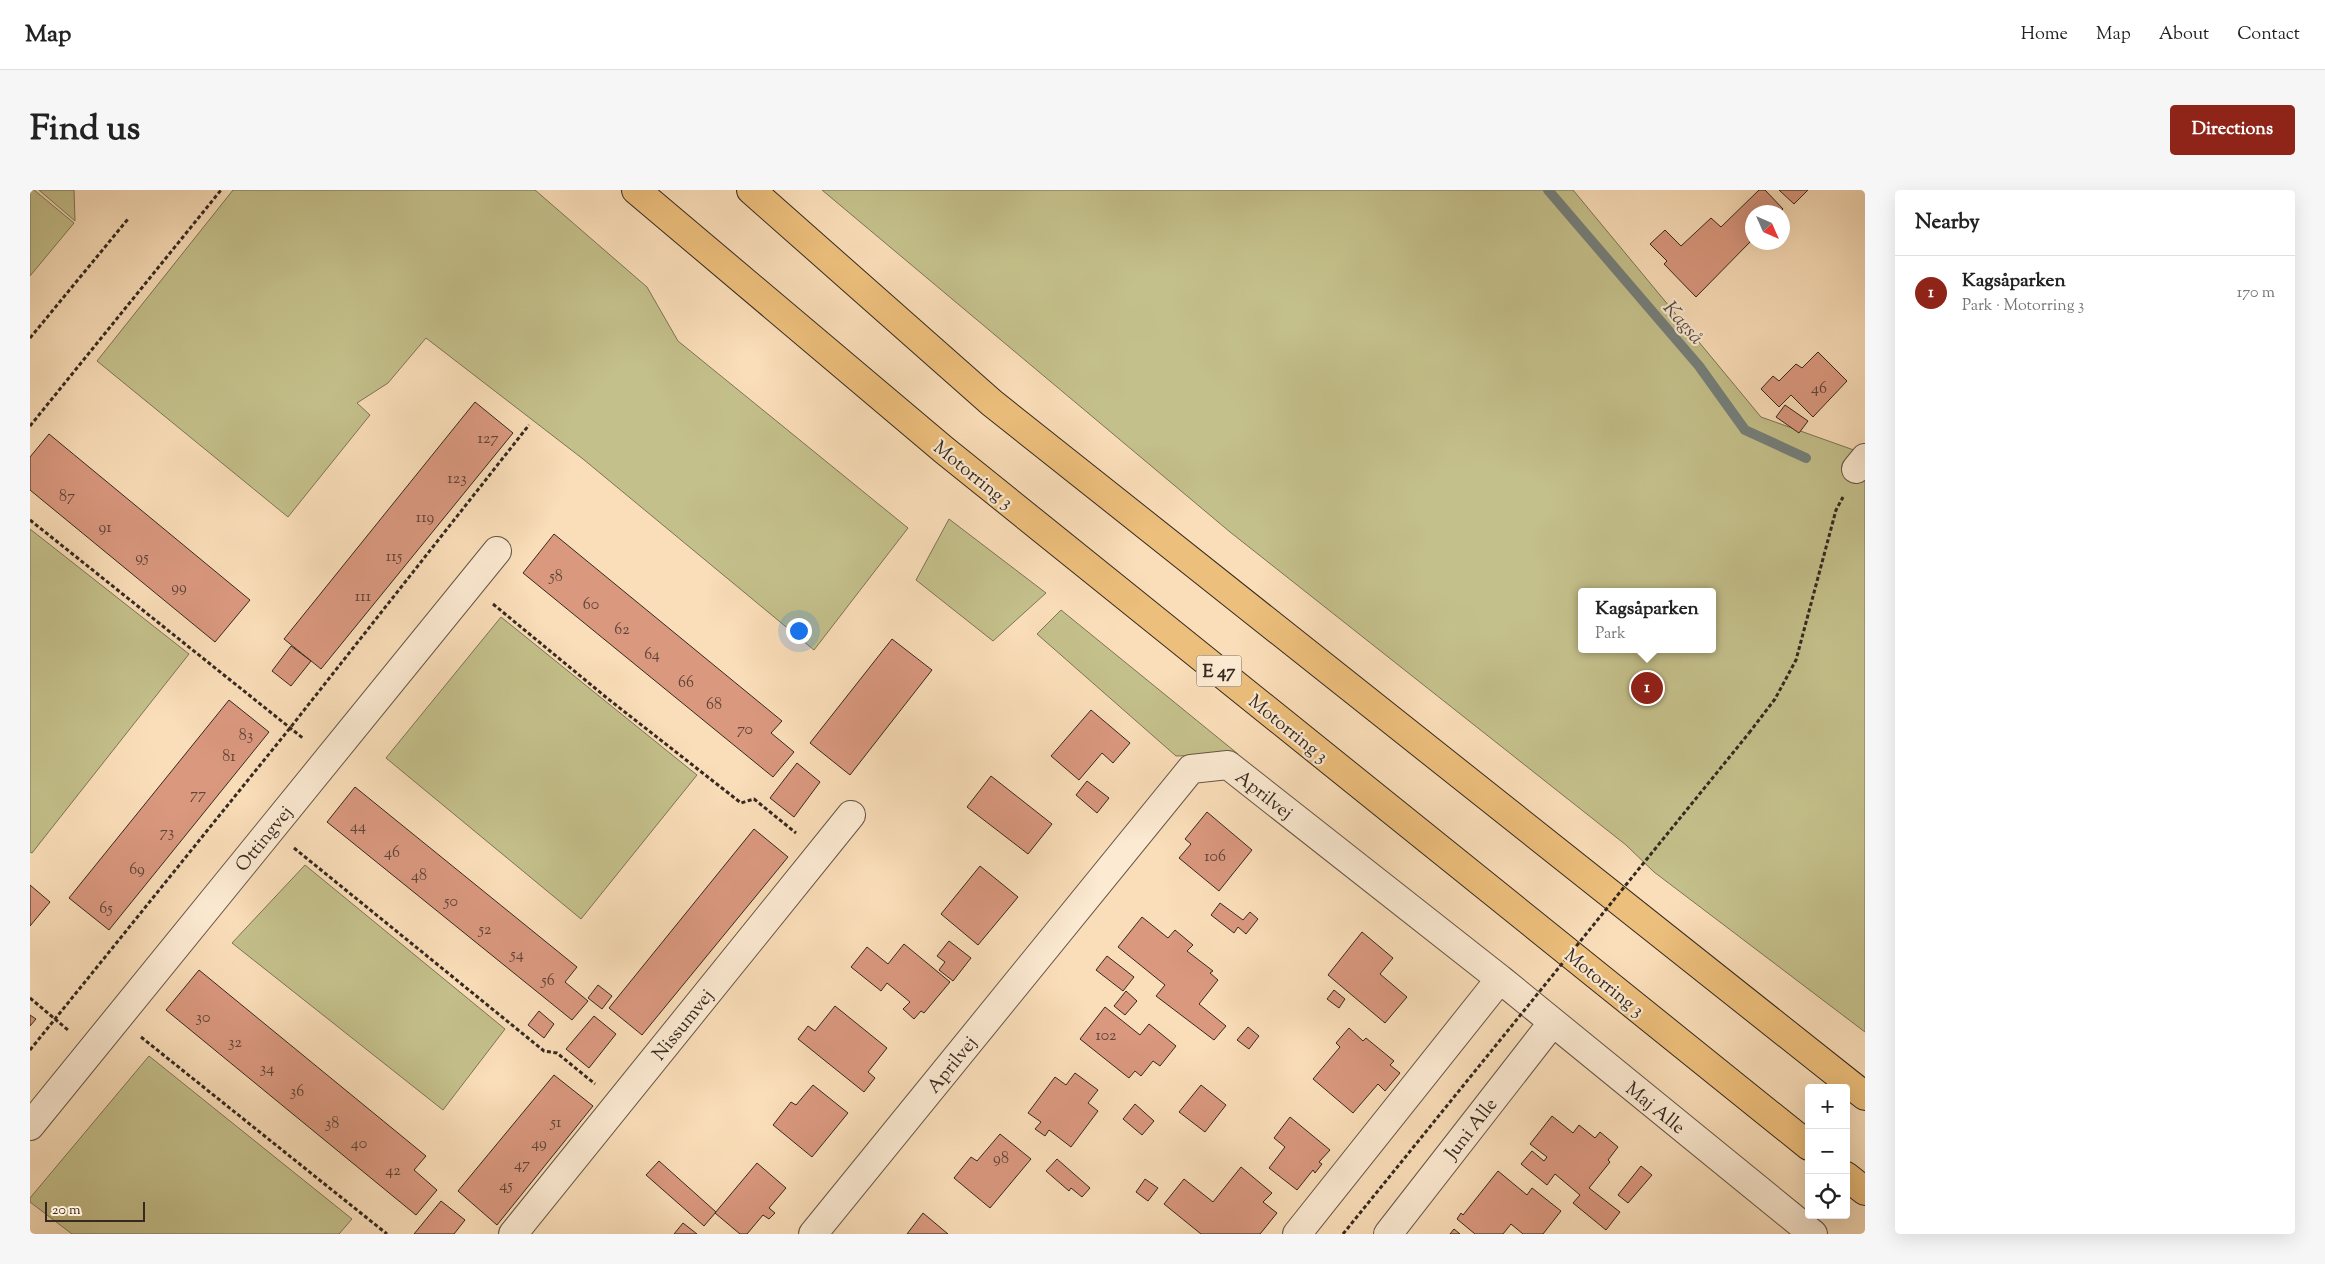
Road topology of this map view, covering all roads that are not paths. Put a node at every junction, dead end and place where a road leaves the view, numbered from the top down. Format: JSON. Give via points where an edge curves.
{"nodes":[{"id":1,"x":636,"y":190,"type":"edge"},
{"id":2,"x":751,"y":190,"type":"edge"},
{"id":3,"x":497,"y":550,"type":"dead end"},
{"id":4,"x":851,"y":815,"type":"dead end"},
{"id":5,"x":1500,"y":980,"type":"junction"},
{"id":6,"x":1553,"y":1022,"type":"junction"},
{"id":7,"x":1865,"y":1096,"type":"edge"},
{"id":8,"x":30,"y":1126,"type":"edge"},
{"id":9,"x":1805,"y":1143,"type":"edge"},
{"id":10,"x":1850,"y":1179,"type":"edge"},
{"id":11,"x":1865,"y":1191,"type":"edge"},
{"id":12,"x":513,"y":1234,"type":"edge"},
{"id":13,"x":813,"y":1234,"type":"edge"},
{"id":14,"x":1297,"y":1234,"type":"edge"},
{"id":15,"x":1388,"y":1234,"type":"edge"},
{"id":16,"x":1813,"y":1234,"type":"edge"}],
"edges":[{"from":1,"to":9,"type":"highway","name":"Motorring 3","number":"E 47","via":[[944,450]]},
{"from":2,"to":7,"type":"highway","via":[[992,403]]},
{"from":3,"to":8,"type":"street","name":"Ottingvej"},
{"from":4,"to":12,"type":"street","name":"Nissumvej"},
{"from":5,"to":6,"type":"street","name":"Maj Alle"},
{"from":5,"to":13,"type":"street","name":"Aprilvej","via":[[1228,765],[1190,769]]},
{"from":5,"to":14,"type":"street"},
{"from":6,"to":15,"type":"street","name":"Juni Alle"},
{"from":6,"to":16,"type":"street","name":"Maj Alle"},
{"from":10,"to":11,"type":"highway"}]}
